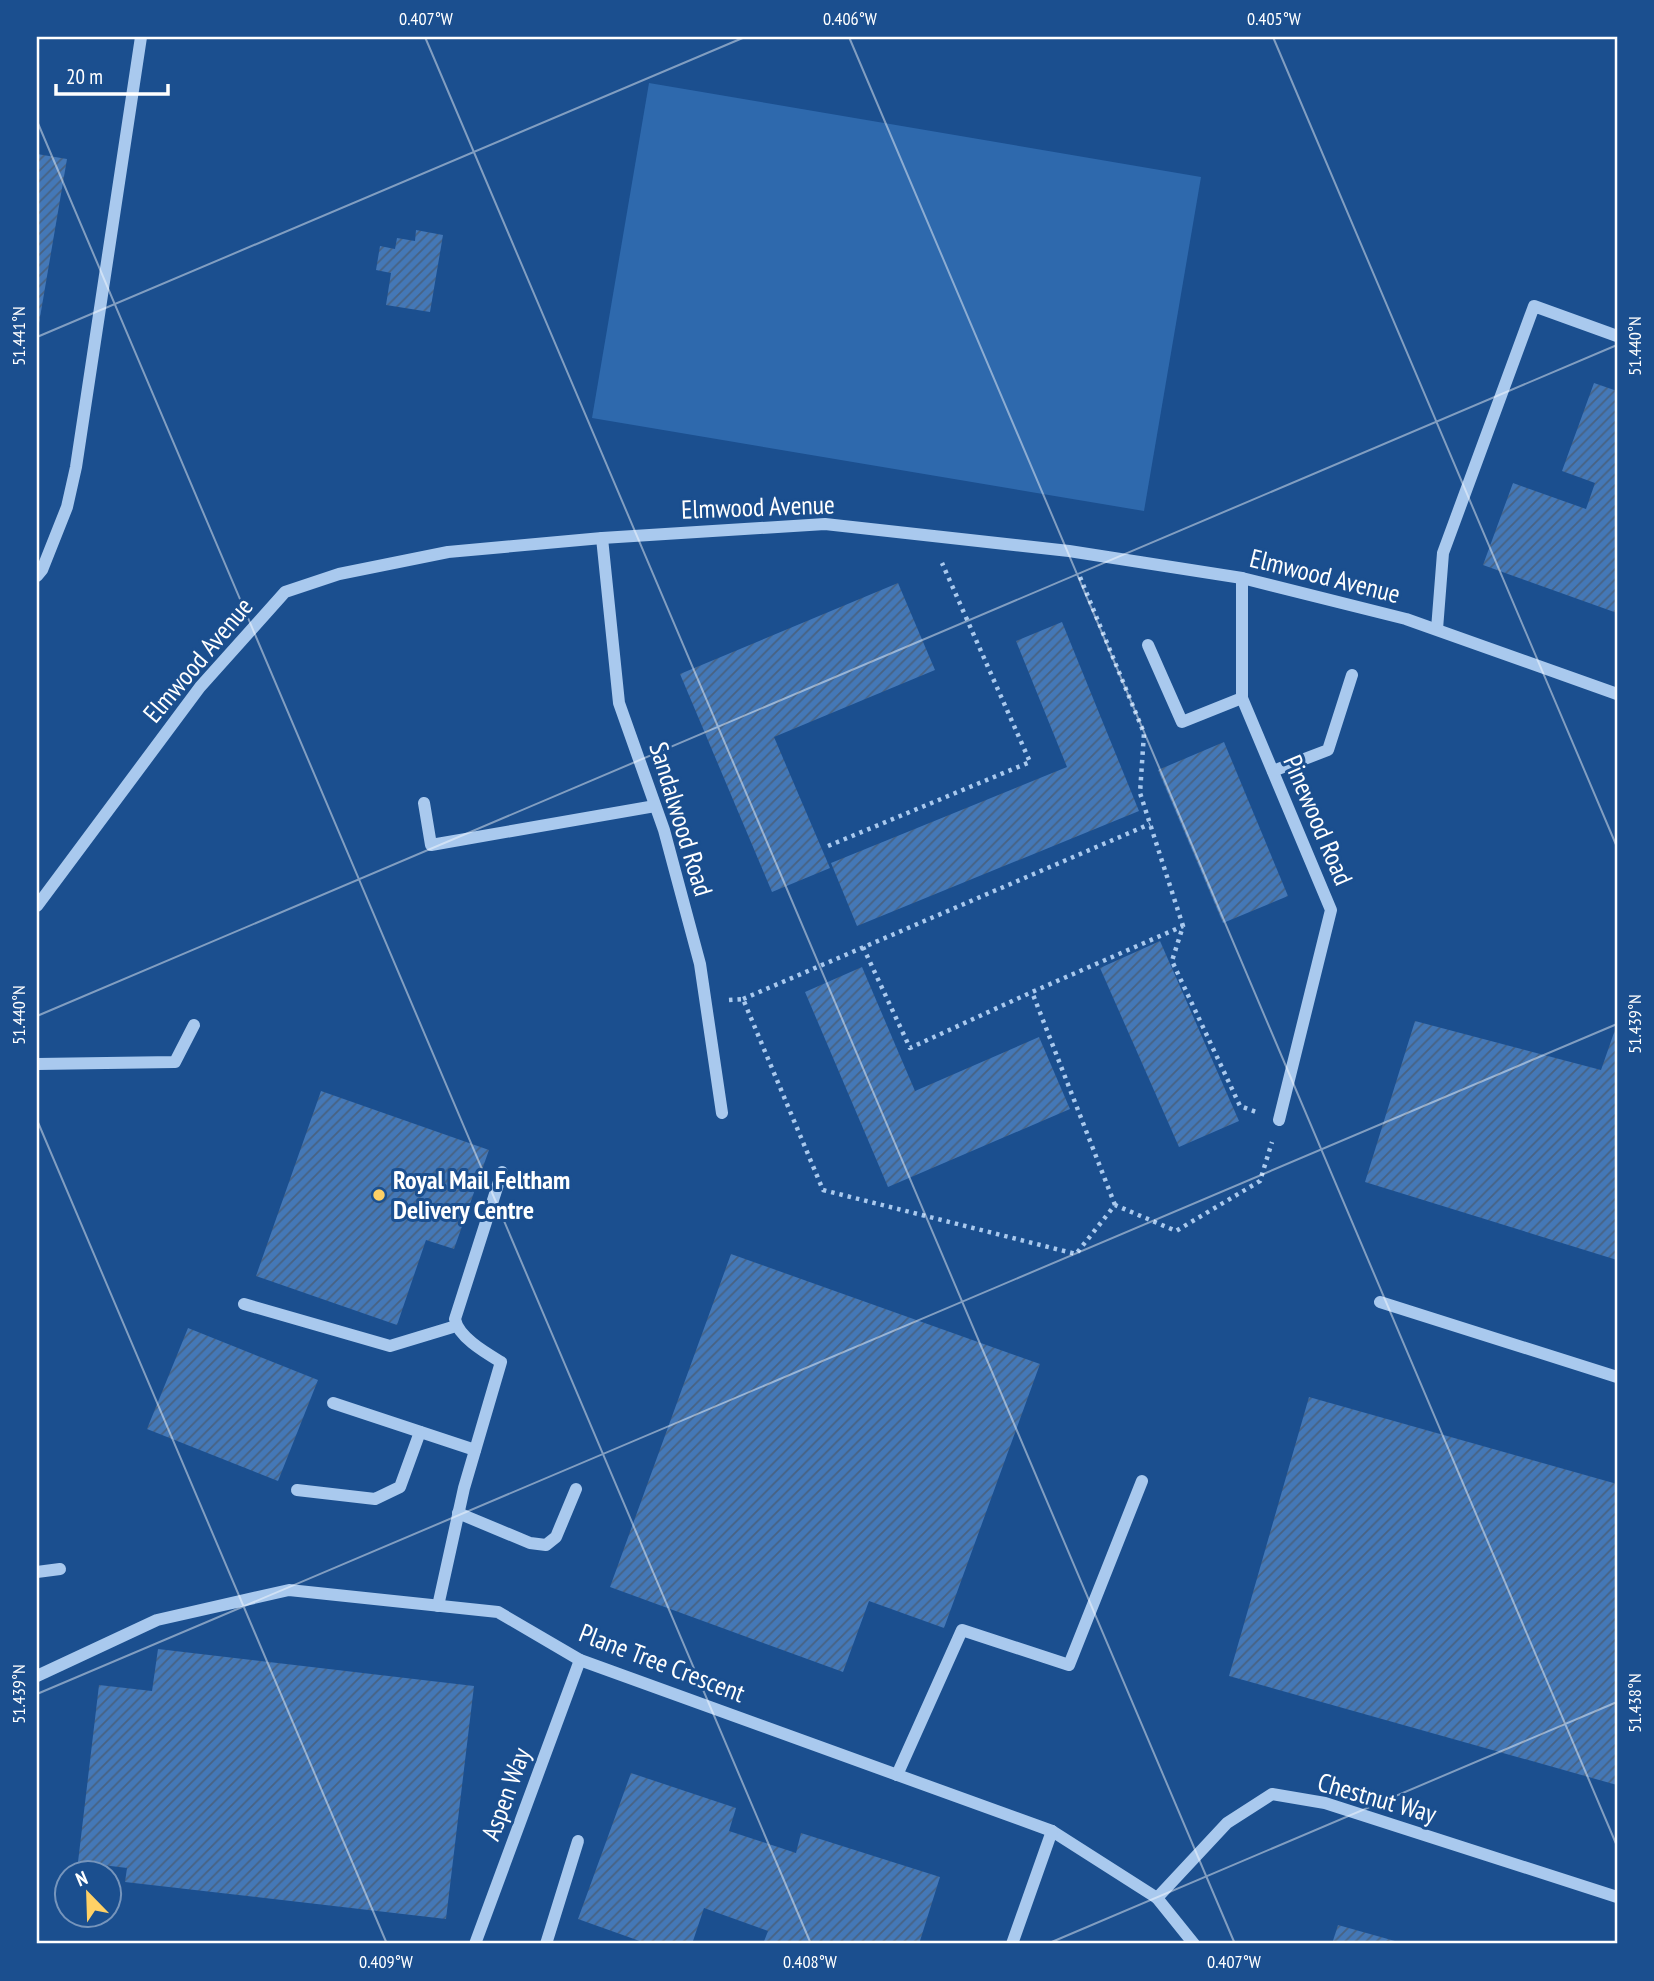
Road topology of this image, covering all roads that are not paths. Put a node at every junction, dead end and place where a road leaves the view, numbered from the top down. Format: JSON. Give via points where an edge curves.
{"nodes":[{"id":1,"x":141,"y":37,"type":"edge"},
{"id":2,"x":1617,"y":336,"type":"edge"},
{"id":3,"x":603,"y":538,"type":"junction"},
{"id":4,"x":37,"y":576,"type":"edge"},
{"id":5,"x":1242,"y":578,"type":"junction"},
{"id":6,"x":1437,"y":629,"type":"junction"},
{"id":7,"x":1148,"y":645,"type":"dead end"},
{"id":8,"x":1352,"y":675,"type":"dead end"},
{"id":9,"x":1617,"y":695,"type":"edge"},
{"id":10,"x":1242,"y":698,"type":"junction"},
{"id":11,"x":1273,"y":772,"type":"junction"},
{"id":12,"x":424,"y":803,"type":"dead end"},
{"id":13,"x":655,"y":806,"type":"junction"},
{"id":14,"x":37,"y":906,"type":"edge"},
{"id":15,"x":194,"y":1025,"type":"dead end"},
{"id":16,"x":37,"y":1064,"type":"edge"},
{"id":17,"x":722,"y":1113,"type":"dead end"},
{"id":18,"x":1279,"y":1120,"type":"road end"},
{"id":19,"x":502,"y":1172,"type":"dead end"},
{"id":20,"x":1380,"y":1302,"type":"dead end"},
{"id":21,"x":244,"y":1304,"type":"dead end"},
{"id":22,"x":456,"y":1326,"type":"junction"},
{"id":23,"x":1617,"y":1377,"type":"edge"},
{"id":24,"x":333,"y":1403,"type":"dead end"},
{"id":25,"x":420,"y":1432,"type":"junction"},
{"id":26,"x":475,"y":1450,"type":"junction"},
{"id":27,"x":1142,"y":1481,"type":"dead end"},
{"id":28,"x":576,"y":1489,"type":"dead end"},
{"id":29,"x":297,"y":1490,"type":"dead end"},
{"id":30,"x":458,"y":1513,"type":"junction"},
{"id":31,"x":60,"y":1569,"type":"dead end"},
{"id":32,"x":37,"y":1572,"type":"edge"},
{"id":33,"x":438,"y":1606,"type":"junction"},
{"id":34,"x":580,"y":1660,"type":"junction"},
{"id":35,"x":37,"y":1676,"type":"edge"},
{"id":36,"x":897,"y":1775,"type":"junction"},
{"id":37,"x":1052,"y":1831,"type":"junction"},
{"id":38,"x":578,"y":1841,"type":"dead end"},
{"id":39,"x":1617,"y":1897,"type":"edge"},
{"id":40,"x":1157,"y":1898,"type":"junction"},
{"id":41,"x":475,"y":1944,"type":"edge"},
{"id":42,"x":546,"y":1944,"type":"edge"},
{"id":43,"x":1012,"y":1944,"type":"edge"},
{"id":44,"x":1194,"y":1944,"type":"edge"}],
"edges":[{"from":1,"to":4,"type":"street","via":[[76,467],[67,507]]},
{"from":2,"to":6,"type":"street","via":[[1534,306],[1443,553]]},
{"from":3,"to":5,"type":"street","name":"Elmwood Avenue","via":[[825,524],[1069,551]]},
{"from":3,"to":13,"type":"street","name":"Sandalwood Road","via":[[619,703]]},
{"from":3,"to":14,"type":"street","name":"Elmwood Avenue","via":[[448,552],[338,574],[285,592],[200,687]]},
{"from":5,"to":6,"type":"street","name":"Elmwood Avenue"},
{"from":5,"to":10,"type":"street","name":"Pinewood Road"},
{"from":6,"to":9,"type":"street","name":"Elmwood Avenue"},
{"from":7,"to":10,"type":"street","via":[[1182,722]]},
{"from":8,"to":11,"type":"street","via":[[1328,750]]},
{"from":10,"to":11,"type":"street","name":"Pinewood Road"},
{"from":11,"to":18,"type":"street","name":"Pinewood Road","via":[[1331,910]]},
{"from":12,"to":13,"type":"street","via":[[431,845]]},
{"from":13,"to":17,"type":"street","name":"Sandalwood Road","via":[[700,964]]},
{"from":15,"to":16,"type":"street","via":[[175,1062]]},
{"from":19,"to":22,"type":"street"},
{"from":20,"to":23,"type":"street"},
{"from":21,"to":22,"type":"street","via":[[390,1346]]},
{"from":22,"to":26,"type":"street","via":[[500,1363]]},
{"from":24,"to":25,"type":"street"},
{"from":25,"to":26,"type":"street"},
{"from":25,"to":29,"type":"street","via":[[400,1487],[375,1499]]},
{"from":26,"to":30,"type":"street"},
{"from":27,"to":36,"type":"street","via":[[1069,1665],[962,1630]]},
{"from":28,"to":30,"type":"street","via":[[556,1537],[546,1545],[530,1543]]},
{"from":30,"to":33,"type":"street"},
{"from":31,"to":32,"type":"street"},
{"from":33,"to":34,"type":"street","name":"Plane Tree Crescent","via":[[498,1612]]},
{"from":33,"to":35,"type":"street","name":"Plane Tree Crescent","via":[[289,1590],[157,1620]]},
{"from":34,"to":36,"type":"street","name":"Plane Tree Crescent"},
{"from":34,"to":41,"type":"street","name":"Aspen Way"},
{"from":36,"to":37,"type":"street","name":"Plane Tree Crescent"},
{"from":37,"to":40,"type":"street","name":"Plane Tree Crescent"},
{"from":37,"to":43,"type":"street"},
{"from":38,"to":42,"type":"street"},
{"from":39,"to":40,"type":"street","name":"Chestnut Way","via":[[1325,1802],[1272,1794],[1227,1823]]},
{"from":40,"to":44,"type":"street","name":"Plane Tree Crescent"}]}
